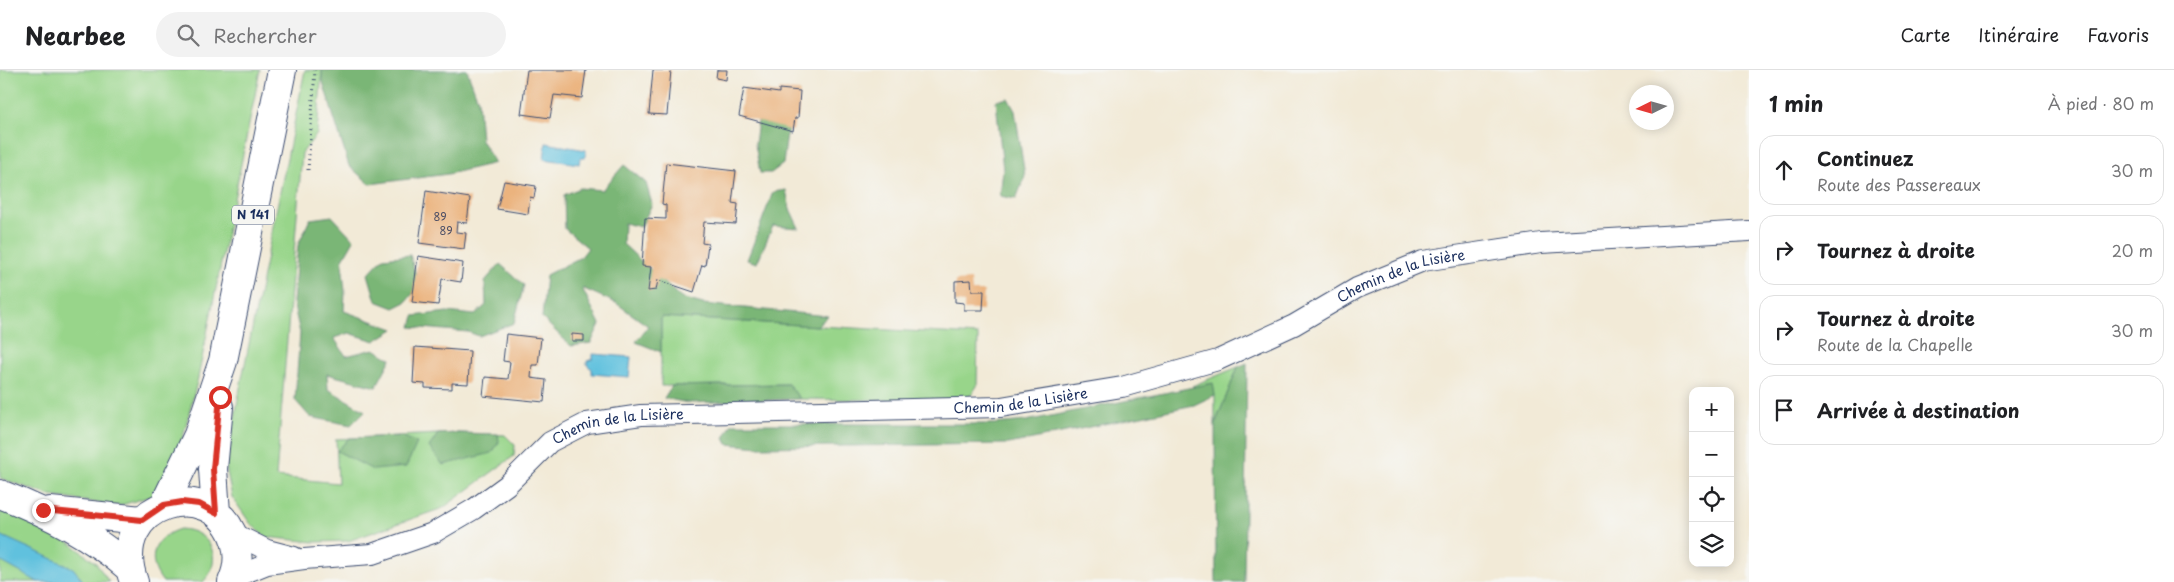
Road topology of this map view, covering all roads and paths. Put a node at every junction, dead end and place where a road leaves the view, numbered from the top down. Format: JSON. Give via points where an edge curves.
{"nodes":[{"id":1,"x":282,"y":70,"type":"edge"},
{"id":2,"x":315,"y":70,"type":"edge"},
{"id":3,"x":308,"y":170,"type":"dead end"},
{"id":4,"x":1749,"y":231,"type":"edge"},
{"id":5,"x":223,"y":360,"type":"junction"},
{"id":6,"x":0,"y":494,"type":"edge"},
{"id":7,"x":43,"y":510,"type":"junction"},
{"id":8,"x":153,"y":512,"type":"junction"},
{"id":9,"x":216,"y":513,"type":"junction"},
{"id":10,"x":233,"y":533,"type":"junction"},
{"id":11,"x":304,"y":559,"type":"junction"},
{"id":12,"x":131,"y":574,"type":"edge"},
{"id":13,"x":233,"y":580,"type":"edge"}],
"edges":[{"from":1,"to":5,"type":"main road","number":"N 141"},
{"from":2,"to":3,"type":"path"},
{"from":4,"to":11,"type":"street","name":"Chemin de la Lisière","via":[[1541,243],[1423,261],[1357,288],[1294,325],[1218,360],[1122,386],[1001,407],[641,415],[587,423],[550,442],[507,485],[433,533],[372,554]]},
{"from":5,"to":8,"type":"main road","number":"N 141","via":[[198,435]]},
{"from":5,"to":9,"type":"main road","number":"N 141","via":[[213,469]]},
{"from":6,"to":7,"type":"main road"},
{"from":7,"to":8,"type":"main road"},
{"from":7,"to":12,"type":"main road","via":[[108,550]]},
{"from":8,"to":9,"type":"main road","via":[[182,502],[199,504]]},
{"from":8,"to":12,"type":"main road","number":"N 141","via":[[130,542]]},
{"from":9,"to":10,"type":"main road"},
{"from":10,"to":11,"type":"street","name":"Chemin de la Lisière","via":[[268,550]]},
{"from":10,"to":13,"type":"main road","via":[[238,563]]},
{"from":11,"to":13,"type":"street","name":"Chemin de la Lisière","via":[[268,564]]}]}
